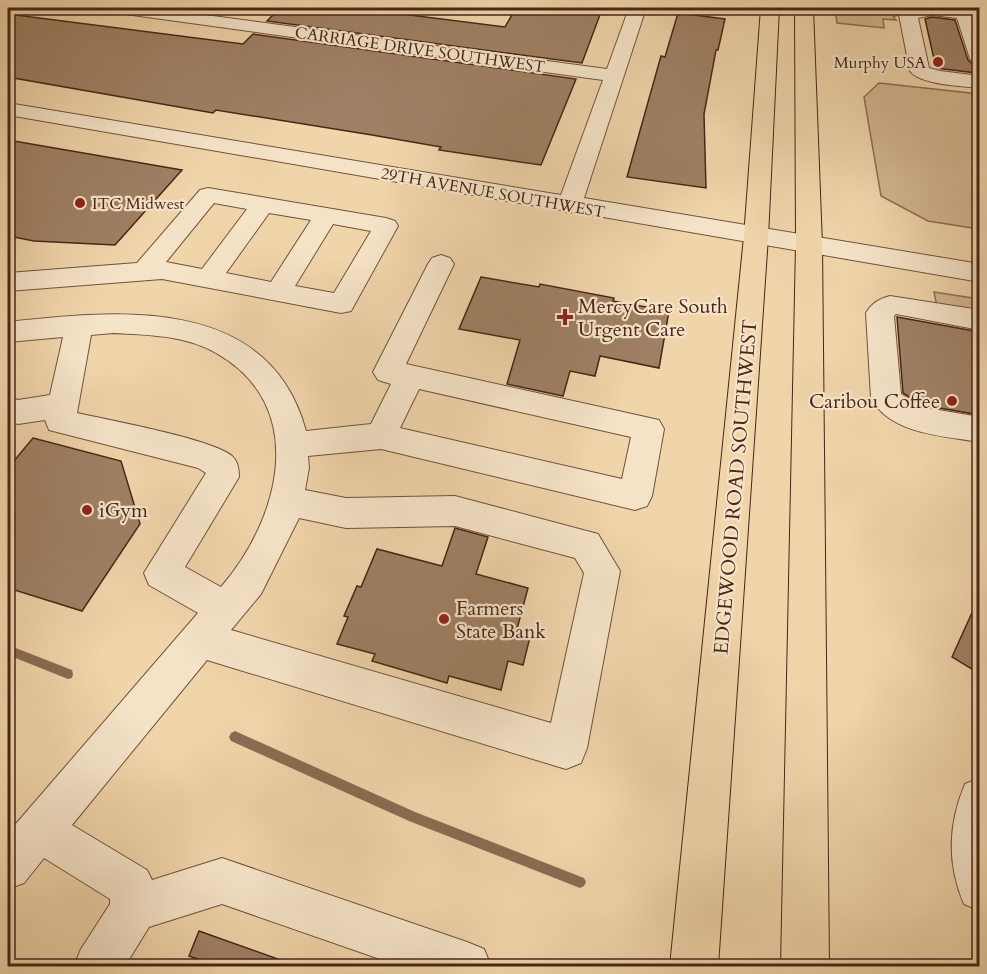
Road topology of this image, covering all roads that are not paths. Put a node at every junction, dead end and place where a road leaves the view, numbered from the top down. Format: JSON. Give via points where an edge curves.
{"nodes":[{"id":1,"x":118,"y":8,"type":"edge"},
{"id":2,"x":638,"y":8,"type":"edge"},
{"id":3,"x":770,"y":8,"type":"edge"},
{"id":4,"x":804,"y":8,"type":"edge"},
{"id":5,"x":972,"y":13,"type":"edge"},
{"id":6,"x":980,"y":59,"type":"edge"},
{"id":7,"x":614,"y":76,"type":"junction"},
{"id":8,"x":980,"y":82,"type":"edge"},
{"id":9,"x":8,"y":110,"type":"edge"},
{"id":10,"x":263,"y":204,"type":"junction"},
{"id":11,"x":569,"y":206,"type":"junction"},
{"id":12,"x":326,"y":216,"type":"junction"},
{"id":13,"x":756,"y":237,"type":"junction"},
{"id":14,"x":808,"y":245,"type":"junction"},
{"id":15,"x":441,"y":264,"type":"dead end"},
{"id":16,"x":145,"y":271,"type":"junction"},
{"id":17,"x":980,"y":273,"type":"edge"},
{"id":18,"x":208,"y":279,"type":"junction"},
{"id":19,"x":8,"y":282,"type":"edge"},
{"id":20,"x":278,"y":292,"type":"junction"},
{"id":21,"x":980,"y":320,"type":"edge"},
{"id":22,"x":79,"y":327,"type":"junction"},
{"id":23,"x":8,"y":332,"type":"edge"},
{"id":24,"x":410,"y":376,"type":"junction"},
{"id":25,"x":63,"y":405,"type":"junction"},
{"id":26,"x":8,"y":409,"type":"edge"},
{"id":27,"x":980,"y":430,"type":"edge"},
{"id":28,"x":381,"y":436,"type":"junction"},
{"id":29,"x":292,"y":444,"type":"junction"},
{"id":30,"x":286,"y":501,"type":"junction"},
{"id":31,"x":225,"y":609,"type":"junction"},
{"id":32,"x":200,"y":639,"type":"junction"},
{"id":33,"x":980,"y":799,"type":"edge"},
{"id":34,"x":39,"y":830,"type":"junction"},
{"id":35,"x":8,"y":867,"type":"edge"},
{"id":36,"x":980,"y":888,"type":"edge"},
{"id":37,"x":134,"y":909,"type":"junction"},
{"id":38,"x":98,"y":966,"type":"edge"},
{"id":39,"x":467,"y":966,"type":"edge"},
{"id":40,"x":694,"y":966,"type":"edge"},
{"id":41,"x":805,"y":966,"type":"edge"}],
"edges":[{"from":1,"to":7,"type":"street","name":"CARRIAGE DRIVE SOUTHWEST"},
{"from":2,"to":7,"type":"street"},
{"from":3,"to":13,"type":"main road","name":"EDGEWOOD ROAD SOUTHWEST"},
{"from":4,"to":14,"type":"main road"},
{"from":5,"to":6,"type":"street"},
{"from":5,"to":8,"type":"street","via":[[932,10],[908,15],[920,71]]},
{"from":7,"to":11,"type":"street"},
{"from":9,"to":11,"type":"street","name":"29TH AVENUE SOUTHWEST"},
{"from":10,"to":12,"type":"street"},
{"from":10,"to":16,"type":"street","via":[[208,195]]},
{"from":10,"to":18,"type":"street"},
{"from":11,"to":13,"type":"street","name":"29TH AVENUE SOUTHWEST"},
{"from":12,"to":20,"type":"street"},
{"from":12,"to":20,"type":"street","via":[[386,226],[341,304]]},
{"from":13,"to":14,"type":"street","name":"29TH AVENUE SOUTHWEST"},
{"from":13,"to":40,"type":"main road","name":"EDGEWOOD ROAD SOUTHWEST"},
{"from":14,"to":17,"type":"street","name":"29TH AVENUE SOUTHWEST"},
{"from":14,"to":41,"type":"main road"},
{"from":15,"to":24,"type":"street","via":[[388,372]]},
{"from":16,"to":18,"type":"street","via":[[162,270]]},
{"from":16,"to":19,"type":"street"},
{"from":18,"to":20,"type":"street"},
{"from":21,"to":27,"type":"street","via":[[896,305],[880,313],[886,398],[891,405],[908,415]]},
{"from":22,"to":23,"type":"street"},
{"from":22,"to":25,"type":"street"},
{"from":22,"to":29,"type":"street","via":[[112,323],[172,327],[225,345],[255,366],[277,394]]},
{"from":24,"to":28,"type":"street"},
{"from":24,"to":28,"type":"street","via":[[648,429],[635,496]]},
{"from":25,"to":26,"type":"street","via":[[18,412]]},
{"from":25,"to":31,"type":"street","via":[[60,421],[206,457],[222,466],[223,477],[162,573]]},
{"from":28,"to":29,"type":"street"},
{"from":29,"to":30,"type":"street","via":[[293,468]]},
{"from":30,"to":31,"type":"street","via":[[281,522],[254,572]]},
{"from":30,"to":32,"type":"street","via":[[346,513],[455,512],[586,545],[603,572],[566,748]]},
{"from":31,"to":32,"type":"street"},
{"from":32,"to":34,"type":"street"},
{"from":33,"to":36,"type":"street","via":[[971,852]]},
{"from":34,"to":35,"type":"street"},
{"from":34,"to":37,"type":"street","via":[[131,886]]},
{"from":37,"to":38,"type":"street"},
{"from":37,"to":39,"type":"street","via":[[222,881]]}]}
